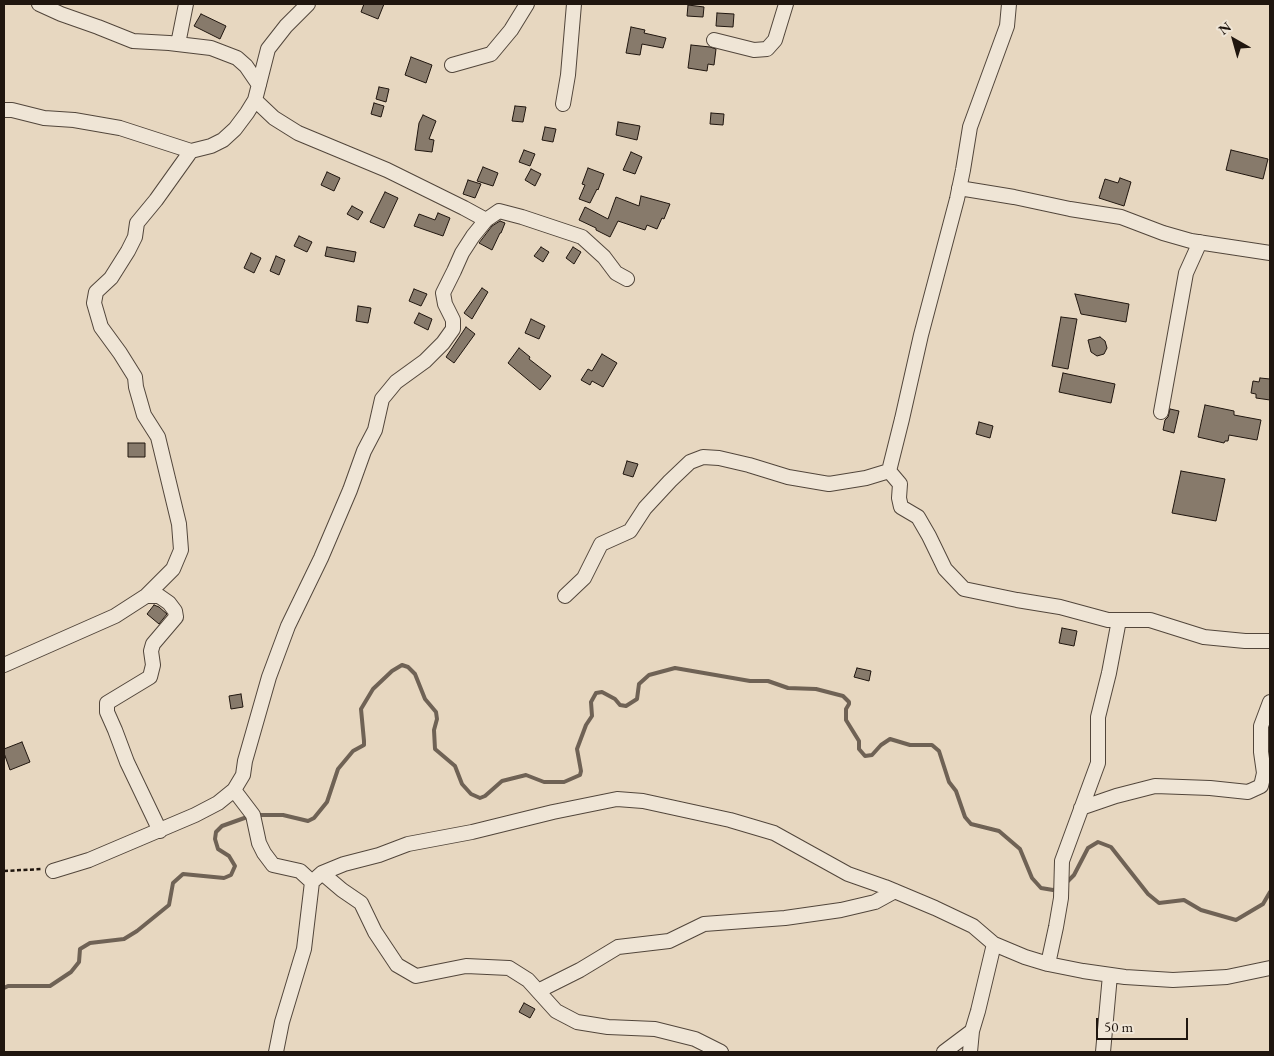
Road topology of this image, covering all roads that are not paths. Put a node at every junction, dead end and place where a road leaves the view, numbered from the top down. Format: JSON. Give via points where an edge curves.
{"nodes":[{"id":1,"x":39,"y":4,"type":"edge"},
{"id":2,"x":186,"y":4,"type":"edge"},
{"id":3,"x":308,"y":4,"type":"edge"},
{"id":4,"x":527,"y":4,"type":"edge"},
{"id":5,"x":574,"y":4,"type":"edge"},
{"id":6,"x":786,"y":4,"type":"edge"},
{"id":7,"x":1009,"y":4,"type":"edge"},
{"id":8,"x":714,"y":40,"type":"dead end"},
{"id":9,"x":178,"y":44,"type":"junction"},
{"id":10,"x":452,"y":65,"type":"dead end"},
{"id":11,"x":259,"y":85,"type":"junction"},
{"id":12,"x":255,"y":100,"type":"junction"},
{"id":13,"x":563,"y":104,"type":"dead end"},
{"id":14,"x":4,"y":110,"type":"edge"},
{"id":15,"x":190,"y":151,"type":"junction"},
{"id":16,"x":959,"y":188,"type":"junction"},
{"id":17,"x":486,"y":220,"type":"junction"},
{"id":18,"x":1200,"y":242,"type":"junction"},
{"id":19,"x":1270,"y":253,"type":"edge"},
{"id":20,"x":627,"y":279,"type":"dead end"},
{"id":21,"x":1162,"y":412,"type":"dead end"},
{"id":22,"x":889,"y":471,"type":"junction"},
{"id":23,"x":146,"y":596,"type":"junction"},
{"id":24,"x":565,"y":596,"type":"dead end"},
{"id":25,"x":1119,"y":620,"type":"junction"},
{"id":26,"x":1270,"y":641,"type":"edge"},
{"id":27,"x":4,"y":665,"type":"edge"},
{"id":28,"x":1270,"y":702,"type":"edge"},
{"id":29,"x":234,"y":790,"type":"junction"},
{"id":30,"x":1081,"y":808,"type":"junction"},
{"id":31,"x":160,"y":831,"type":"junction"},
{"id":32,"x":53,"y":871,"type":"road end"},
{"id":33,"x":317,"y":877,"type":"junction"},
{"id":34,"x":895,"y":891,"type":"junction"},
{"id":35,"x":994,"y":944,"type":"junction"},
{"id":36,"x":1048,"y":964,"type":"junction"},
{"id":37,"x":1270,"y":968,"type":"edge"},
{"id":38,"x":1110,"y":975,"type":"junction"},
{"id":39,"x":538,"y":990,"type":"junction"},
{"id":40,"x":972,"y":1031,"type":"junction"},
{"id":41,"x":276,"y":1052,"type":"edge"},
{"id":42,"x":721,"y":1052,"type":"edge"},
{"id":43,"x":944,"y":1052,"type":"edge"},
{"id":44,"x":970,"y":1052,"type":"edge"},
{"id":45,"x":1103,"y":1052,"type":"edge"}],
"edges":[{"from":1,"to":9,"type":"street","via":[[133,41]]},
{"from":2,"to":9,"type":"street"},
{"from":3,"to":11,"type":"street","via":[[268,49]]},
{"from":4,"to":10,"type":"street","via":[[491,54]]},
{"from":5,"to":13,"type":"street"},
{"from":6,"to":8,"type":"street","via":[[775,40],[767,49],[754,50]]},
{"from":7,"to":16,"type":"street","via":[[1008,26],[970,127]]},
{"from":9,"to":11,"type":"street","via":[[211,48],[237,58]]},
{"from":11,"to":12,"type":"street"},
{"from":12,"to":15,"type":"street","via":[[235,129],[222,140]]},
{"from":12,"to":17,"type":"street","via":[[274,118],[298,133],[387,170]]},
{"from":14,"to":15,"type":"street","via":[[120,128]]},
{"from":15,"to":23,"type":"street","via":[[137,223],[128,251],[111,278],[96,292],[94,302],[100,327],[135,377],[144,415],[158,437],[179,524],[181,550],[173,569]]},
{"from":16,"to":18,"type":"street","via":[[1121,217],[1163,233]]},
{"from":16,"to":22,"type":"street"},
{"from":17,"to":20,"type":"street","via":[[499,211],[582,237],[604,256],[616,273]]},
{"from":17,"to":29,"type":"street","via":[[462,253],[443,293],[453,320],[452,329],[425,361],[396,382],[382,399],[375,430],[269,676],[243,775]]},
{"from":18,"to":19,"type":"street"},
{"from":18,"to":21,"type":"street","via":[[1186,273]]},
{"from":22,"to":24,"type":"street","via":[[829,484],[788,477],[720,458],[702,457],[690,462],[670,481],[645,508],[630,531],[601,544],[584,578]]},
{"from":22,"to":25,"type":"street","via":[[900,484],[901,507],[918,517],[945,569],[964,589]]},
{"from":23,"to":27,"type":"street","via":[[115,616]]},
{"from":23,"to":31,"type":"street","via":[[159,596],[175,611],[176,617],[152,644],[150,651],[154,664],[150,677],[107,703],[107,712],[126,762]]},
{"from":25,"to":26,"type":"street","via":[[1150,620],[1204,637]]},
{"from":25,"to":30,"type":"street","via":[[1098,717],[1098,763]]},
{"from":28,"to":30,"type":"street","via":[[1261,726],[1264,773],[1261,786],[1248,792],[1155,786]]},
{"from":29,"to":31,"type":"street","via":[[195,815]]},
{"from":29,"to":33,"type":"street","via":[[253,815],[264,853],[273,864]]},
{"from":30,"to":36,"type":"street","via":[[1062,861],[1061,898]]},
{"from":31,"to":32,"type":"street"},
{"from":33,"to":34,"type":"street","via":[[344,864],[408,844],[617,799],[643,801],[774,833],[848,874]]},
{"from":33,"to":39,"type":"street","via":[[361,903],[375,932],[398,965],[416,976],[466,966],[509,968]]},
{"from":33,"to":41,"type":"street","via":[[304,949]]},
{"from":34,"to":35,"type":"street","via":[[973,926]]},
{"from":34,"to":39,"type":"street","via":[[875,902],[841,910],[704,924],[669,941],[618,947]]},
{"from":35,"to":36,"type":"street"},
{"from":35,"to":40,"type":"street"},
{"from":36,"to":38,"type":"street"},
{"from":37,"to":38,"type":"street","via":[[1227,977],[1173,980]]},
{"from":38,"to":45,"type":"street"},
{"from":39,"to":42,"type":"street","via":[[556,1011],[577,1022],[655,1030],[695,1039]]},
{"from":40,"to":43,"type":"street"},
{"from":40,"to":44,"type":"street"}]}
